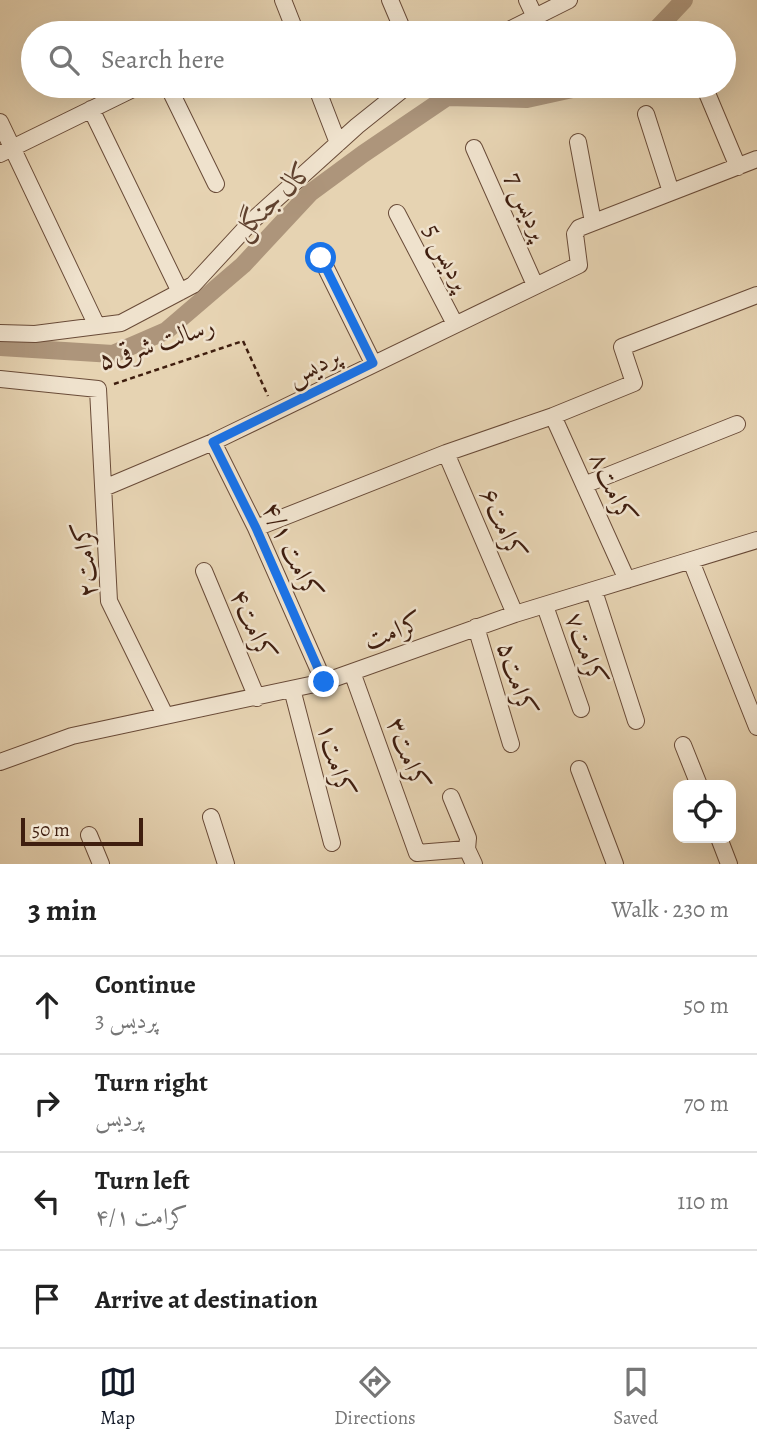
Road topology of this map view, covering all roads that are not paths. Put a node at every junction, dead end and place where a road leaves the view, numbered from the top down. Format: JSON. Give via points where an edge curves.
{"nodes":[{"id":1,"x":283,"y":0,"type":"edge"},
{"id":2,"x":390,"y":0,"type":"edge"},
{"id":3,"x":527,"y":0,"type":"edge"},
{"id":4,"x":569,"y":0,"type":"edge"},
{"id":5,"x":535,"y":17,"type":"junction"},
{"id":6,"x":291,"y":21,"type":"edge"},
{"id":7,"x":399,"y":21,"type":"edge"},
{"id":8,"x":527,"y":21,"type":"edge"},
{"id":9,"x":114,"y":98,"type":"edge"},
{"id":10,"x":174,"y":98,"type":"edge"},
{"id":11,"x":321,"y":98,"type":"edge"},
{"id":12,"x":393,"y":98,"type":"edge"},
{"id":13,"x":709,"y":98,"type":"edge"},
{"id":14,"x":91,"y":109,"type":"junction"},
{"id":15,"x":646,"y":114,"type":"dead end"},
{"id":16,"x":0,"y":122,"type":"edge"},
{"id":17,"x":578,"y":142,"type":"dead end"},
{"id":18,"x":338,"y":144,"type":"junction"},
{"id":19,"x":474,"y":148,"type":"dead end"},
{"id":20,"x":6,"y":151,"type":"edge"},
{"id":21,"x":757,"y":159,"type":"edge"},
{"id":22,"x":738,"y":167,"type":"junction"},
{"id":23,"x":216,"y":184,"type":"dead end"},
{"id":24,"x":671,"y":192,"type":"junction"},
{"id":25,"x":397,"y":213,"type":"dead end"},
{"id":26,"x":593,"y":222,"type":"junction"},
{"id":27,"x":321,"y":258,"type":"dead end"},
{"id":28,"x":535,"y":285,"type":"junction"},
{"id":29,"x":180,"y":292,"type":"junction"},
{"id":30,"x":757,"y":295,"type":"edge"},
{"id":31,"x":455,"y":324,"type":"junction"},
{"id":32,"x":97,"y":326,"type":"junction"},
{"id":33,"x":0,"y":333,"type":"edge"},
{"id":34,"x":373,"y":363,"type":"junction"},
{"id":35,"x":0,"y":379,"type":"edge"},
{"id":36,"x":97,"y":389,"type":"joint"},
{"id":37,"x":553,"y":416,"type":"junction"},
{"id":38,"x":737,"y":425,"type":"dead end"},
{"id":39,"x":213,"y":442,"type":"junction"},
{"id":40,"x":446,"y":453,"type":"junction"},
{"id":41,"x":584,"y":485,"type":"junction"},
{"id":42,"x":104,"y":488,"type":"junction"},
{"id":43,"x":256,"y":528,"type":"junction"},
{"id":44,"x":757,"y":540,"type":"edge"},
{"id":45,"x":691,"y":561,"type":"junction"},
{"id":46,"x":204,"y":571,"type":"dead end"},
{"id":47,"x":627,"y":580,"type":"junction"},
{"id":48,"x":594,"y":591,"type":"junction"},
{"id":49,"x":545,"y":606,"type":"junction"},
{"id":50,"x":515,"y":614,"type":"junction"},
{"id":51,"x":476,"y":627,"type":"junction"},
{"id":52,"x":352,"y":672,"type":"junction"},
{"id":53,"x":324,"y":682,"type":"junction"},
{"id":54,"x":292,"y":689,"type":"junction"},
{"id":55,"x":257,"y":698,"type":"junction"},
{"id":56,"x":581,"y":709,"type":"dead end"},
{"id":57,"x":165,"y":715,"type":"junction"},
{"id":58,"x":636,"y":720,"type":"dead end"},
{"id":59,"x":757,"y":727,"type":"edge"},
{"id":60,"x":511,"y":744,"type":"dead end"},
{"id":61,"x":683,"y":745,"type":"dead end"},
{"id":62,"x":0,"y":762,"type":"edge"},
{"id":63,"x":579,"y":769,"type":"dead end"},
{"id":64,"x":697,"y":780,"type":"edge"},
{"id":65,"x":451,"y":797,"type":"dead end"},
{"id":66,"x":211,"y":817,"type":"dead end"},
{"id":67,"x":89,"y":835,"type":"dead end"},
{"id":68,"x":332,"y":843,"type":"dead end"},
{"id":69,"x":721,"y":843,"type":"edge"},
{"id":70,"x":467,"y":849,"type":"junction"},
{"id":71,"x":415,"y":858,"type":"edge"},
{"id":72,"x":101,"y":864,"type":"edge"},
{"id":73,"x":226,"y":864,"type":"edge"},
{"id":74,"x":474,"y":864,"type":"edge"},
{"id":75,"x":615,"y":864,"type":"edge"},
{"id":76,"x":729,"y":864,"type":"edge"}],
"edges":[{"from":1,"to":6,"type":"street"},
{"from":2,"to":7,"type":"street"},
{"from":3,"to":5,"type":"street"},
{"from":4,"to":5,"type":"street"},
{"from":5,"to":8,"type":"street"},
{"from":9,"to":14,"type":"street"},
{"from":10,"to":23,"type":"street"},
{"from":11,"to":18,"type":"street"},
{"from":12,"to":18,"type":"street"},
{"from":13,"to":22,"type":"street"},
{"from":14,"to":20,"type":"street"},
{"from":14,"to":29,"type":"street"},
{"from":15,"to":24,"type":"street"},
{"from":16,"to":20,"type":"street"},
{"from":17,"to":26,"type":"street"},
{"from":18,"to":29,"type":"street","via":[[253,220],[193,285]]},
{"from":19,"to":28,"type":"street","name":"پردیس 7"},
{"from":20,"to":32,"type":"street"},
{"from":21,"to":22,"type":"street"},
{"from":22,"to":24,"type":"street"},
{"from":24,"to":26,"type":"street"},
{"from":25,"to":31,"type":"street","name":"پردیس 5"},
{"from":26,"to":28,"type":"street","name":"پردیس","via":[[575,234],[579,265]]},
{"from":27,"to":34,"type":"street"},
{"from":28,"to":31,"type":"street","name":"پردیس"},
{"from":29,"to":32,"type":"street","via":[[121,323]]},
{"from":30,"to":37,"type":"street","via":[[622,347],[634,383]]},
{"from":31,"to":34,"type":"street","name":"پردیس"},
{"from":32,"to":33,"type":"street","via":[[35,334]]},
{"from":34,"to":39,"type":"street","name":"پردیس"},
{"from":35,"to":36,"type":"street","name":"رسالت شرقی۵"},
{"from":36,"to":42,"type":"street","name":"کرامت۲"},
{"from":37,"to":40,"type":"street"},
{"from":37,"to":41,"type":"street","name":"کرامت۸"},
{"from":38,"to":41,"type":"street"},
{"from":39,"to":42,"type":"street","name":"پردیس"},
{"from":39,"to":43,"type":"street","name":"کرامت ۴/۱"},
{"from":40,"to":43,"type":"street"},
{"from":40,"to":50,"type":"street","name":"کرامت۶"},
{"from":41,"to":47,"type":"street","name":"کرامت۸"},
{"from":42,"to":57,"type":"street","name":"کرامت۲","via":[[110,601]]},
{"from":43,"to":53,"type":"street","name":"کرامت ۴/۱"},
{"from":44,"to":45,"type":"street","name":"کرامت"},
{"from":45,"to":47,"type":"street","name":"کرامت"},
{"from":45,"to":59,"type":"street"},
{"from":46,"to":55,"type":"street","name":"کرامت۴"},
{"from":47,"to":48,"type":"street","name":"کرامت"},
{"from":48,"to":49,"type":"street","name":"کرامت"},
{"from":48,"to":58,"type":"street"},
{"from":49,"to":50,"type":"street","name":"کرامت"},
{"from":49,"to":56,"type":"street","name":"کرامت۷"},
{"from":50,"to":51,"type":"street","name":"کرامت"},
{"from":51,"to":52,"type":"street","name":"کرامت"},
{"from":51,"to":60,"type":"street","name":"کرامت۵"},
{"from":52,"to":53,"type":"street","name":"کرامت"},
{"from":52,"to":71,"type":"street","name":"کرامت۳"},
{"from":53,"to":54,"type":"street","name":"کرامت"},
{"from":54,"to":55,"type":"street","name":"کرامت"},
{"from":54,"to":68,"type":"street","name":"کرامت۱"},
{"from":55,"to":57,"type":"street","name":"کرامت"},
{"from":57,"to":62,"type":"street","name":"کرامت","via":[[72,736]]},
{"from":61,"to":64,"type":"street"},
{"from":63,"to":75,"type":"street"},
{"from":65,"to":70,"type":"street","via":[[468,838]]},
{"from":66,"to":73,"type":"street"},
{"from":67,"to":72,"type":"street"},
{"from":69,"to":76,"type":"street"},
{"from":70,"to":71,"type":"street"},
{"from":70,"to":74,"type":"street"}]}
